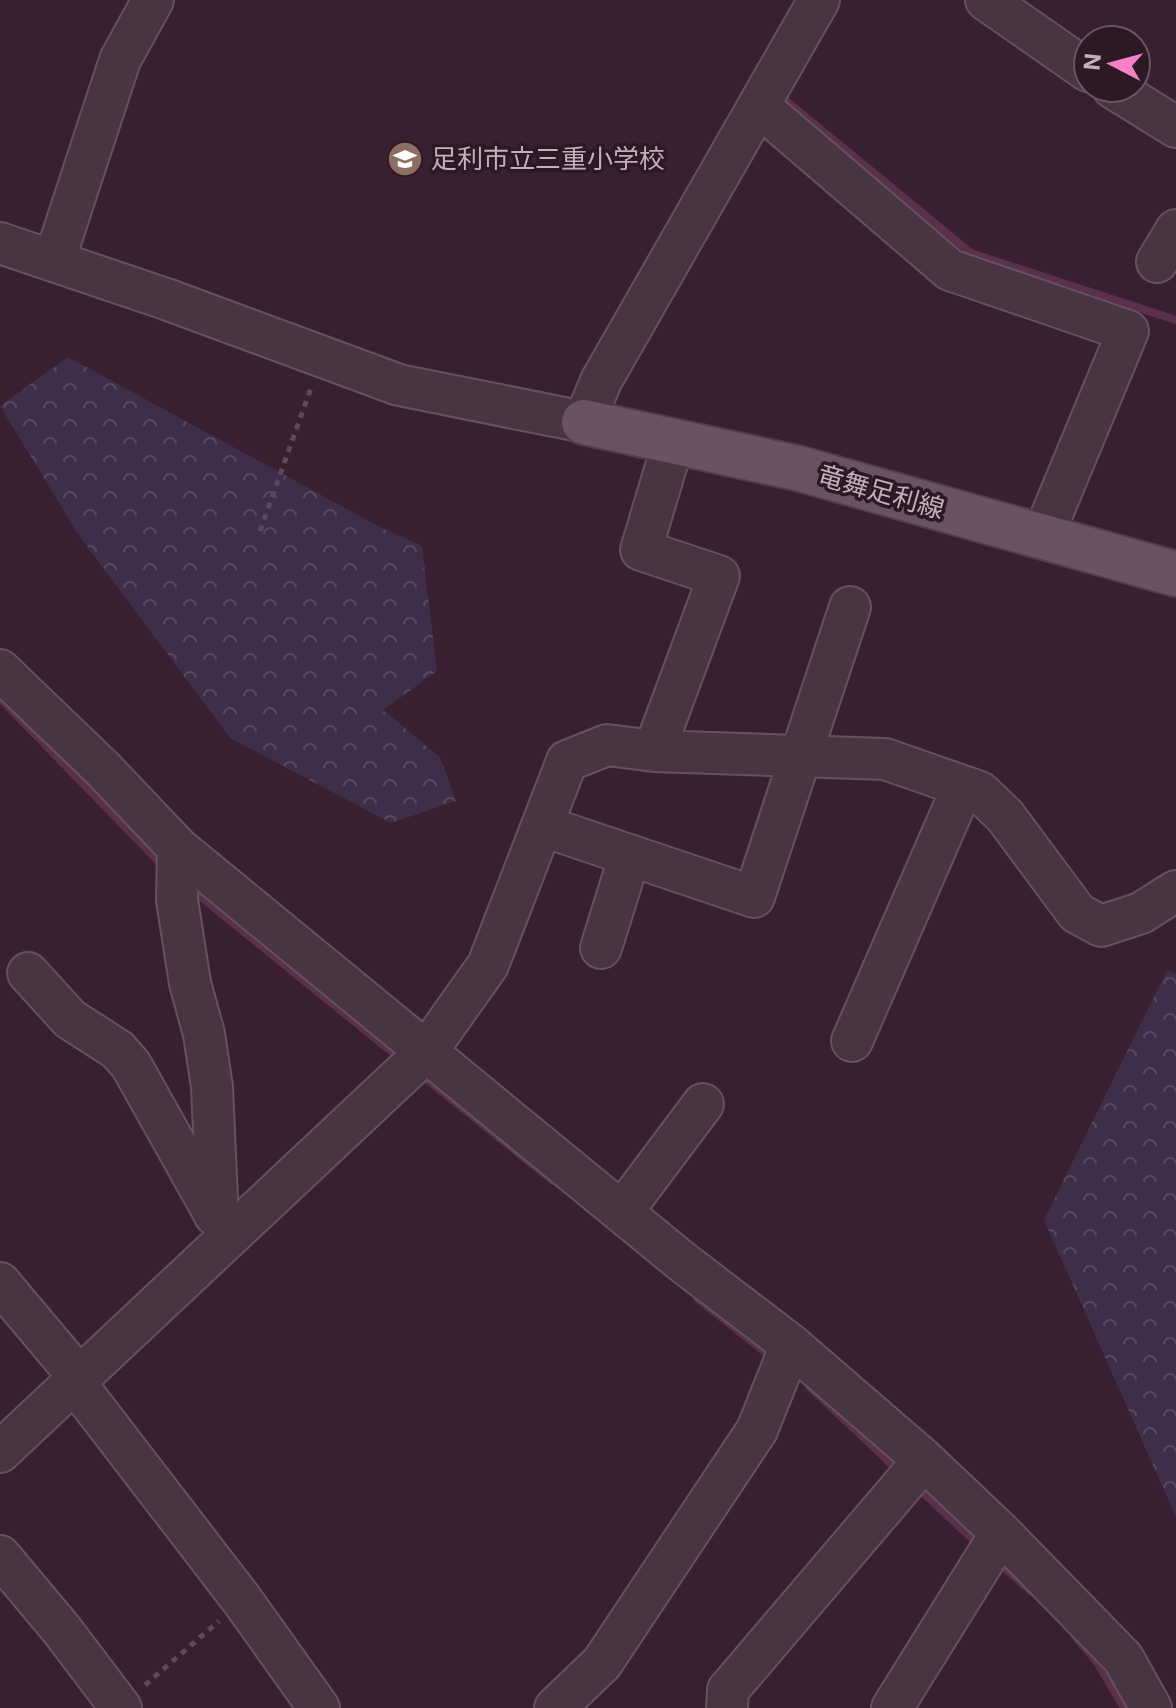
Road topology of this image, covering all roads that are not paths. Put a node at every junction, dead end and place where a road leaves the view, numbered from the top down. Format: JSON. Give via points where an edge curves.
{"nodes":[{"id":1,"x":153,"y":0,"type":"edge"},
{"id":2,"x":819,"y":0,"type":"edge"},
{"id":3,"x":986,"y":0,"type":"edge"},
{"id":4,"x":1072,"y":60,"type":"edge"},
{"id":5,"x":1139,"y":104,"type":"edge"},
{"id":6,"x":760,"y":107,"type":"junction"},
{"id":7,"x":1176,"y":127,"type":"edge"},
{"id":8,"x":0,"y":243,"type":"edge"},
{"id":9,"x":54,"y":261,"type":"junction"},
{"id":10,"x":584,"y":422,"type":"junction"},
{"id":11,"x":674,"y":440,"type":"junction"},
{"id":12,"x":1042,"y":538,"type":"junction"},
{"id":13,"x":1176,"y":574,"type":"edge"},
{"id":14,"x":850,"y":607,"type":"dead end"},
{"id":15,"x":0,"y":670,"type":"edge"},
{"id":16,"x":654,"y":751,"type":"junction"},
{"id":17,"x":802,"y":756,"type":"junction"},
{"id":18,"x":963,"y":786,"type":"junction"},
{"id":19,"x":543,"y":826,"type":"junction"},
{"id":20,"x":178,"y":848,"type":"junction"},
{"id":21,"x":630,"y":855,"type":"junction"},
{"id":22,"x":1176,"y":891,"type":"edge"},
{"id":23,"x":601,"y":948,"type":"dead end"},
{"id":24,"x":28,"y":973,"type":"dead end"},
{"id":25,"x":852,"y":1041,"type":"dead end"},
{"id":26,"x":427,"y":1051,"type":"junction"},
{"id":27,"x":703,"y":1104,"type":"dead end"},
{"id":28,"x":622,"y":1212,"type":"junction"},
{"id":29,"x":222,"y":1225,"type":"junction"},
{"id":30,"x":0,"y":1283,"type":"edge"},
{"id":31,"x":791,"y":1345,"type":"junction"},
{"id":32,"x":79,"y":1377,"type":"junction"},
{"id":33,"x":0,"y":1452,"type":"edge"},
{"id":34,"x":924,"y":1460,"type":"junction"},
{"id":35,"x":1001,"y":1533,"type":"junction"},
{"id":36,"x":0,"y":1556,"type":"edge"},
{"id":37,"x":120,"y":1707,"type":"edge"},
{"id":38,"x":319,"y":1708,"type":"edge"},
{"id":39,"x":555,"y":1708,"type":"edge"},
{"id":40,"x":727,"y":1708,"type":"edge"},
{"id":41,"x":892,"y":1708,"type":"edge"},
{"id":42,"x":1151,"y":1708,"type":"edge"}],
"edges":[{"from":1,"to":9,"type":"street","via":[[120,60]]},
{"from":2,"to":6,"type":"street"},
{"from":3,"to":4,"type":"street"},
{"from":5,"to":7,"type":"street"},
{"from":6,"to":10,"type":"street","via":[[601,381]]},
{"from":6,"to":12,"type":"street","via":[[950,270],[1128,331]]},
{"from":8,"to":9,"type":"street"},
{"from":9,"to":10,"type":"street","via":[[399,385]]},
{"from":10,"to":11,"type":"main road","name":"竜舞足利線"},
{"from":11,"to":12,"type":"main road","name":"竜舞足利線","via":[[797,468]]},
{"from":11,"to":16,"type":"street","via":[[641,550],[719,576]]},
{"from":12,"to":13,"type":"main road","name":"竜舞足利線"},
{"from":14,"to":17,"type":"street"},
{"from":15,"to":20,"type":"street"},
{"from":16,"to":17,"type":"street"},
{"from":16,"to":19,"type":"street","via":[[607,745],[567,761]]},
{"from":17,"to":18,"type":"street","via":[[885,759]]},
{"from":17,"to":21,"type":"street","via":[[754,897]]},
{"from":18,"to":22,"type":"street","via":[[980,792],[1005,816],[1077,913],[1101,926],[1141,913]]},
{"from":18,"to":25,"type":"street"},
{"from":19,"to":21,"type":"street"},
{"from":19,"to":26,"type":"street","via":[[488,965]]},
{"from":20,"to":26,"type":"street"},
{"from":20,"to":29,"type":"street","via":[[177,900],[212,1087]]},
{"from":21,"to":23,"type":"street"},
{"from":24,"to":29,"type":"street","via":[[70,1019],[118,1050],[131,1065]]},
{"from":26,"to":28,"type":"street"},
{"from":26,"to":29,"type":"street"},
{"from":27,"to":28,"type":"street"},
{"from":28,"to":31,"type":"street"},
{"from":29,"to":32,"type":"street"},
{"from":30,"to":32,"type":"street"},
{"from":31,"to":34,"type":"street"},
{"from":31,"to":39,"type":"street","via":[[757,1430],[602,1663]]},
{"from":32,"to":33,"type":"street"},
{"from":32,"to":38,"type":"street","via":[[82,1392]]},
{"from":34,"to":35,"type":"street"},
{"from":34,"to":40,"type":"street","via":[[728,1690]]},
{"from":35,"to":41,"type":"street"},
{"from":35,"to":42,"type":"street","via":[[1123,1658]]},
{"from":36,"to":37,"type":"street"}]}
